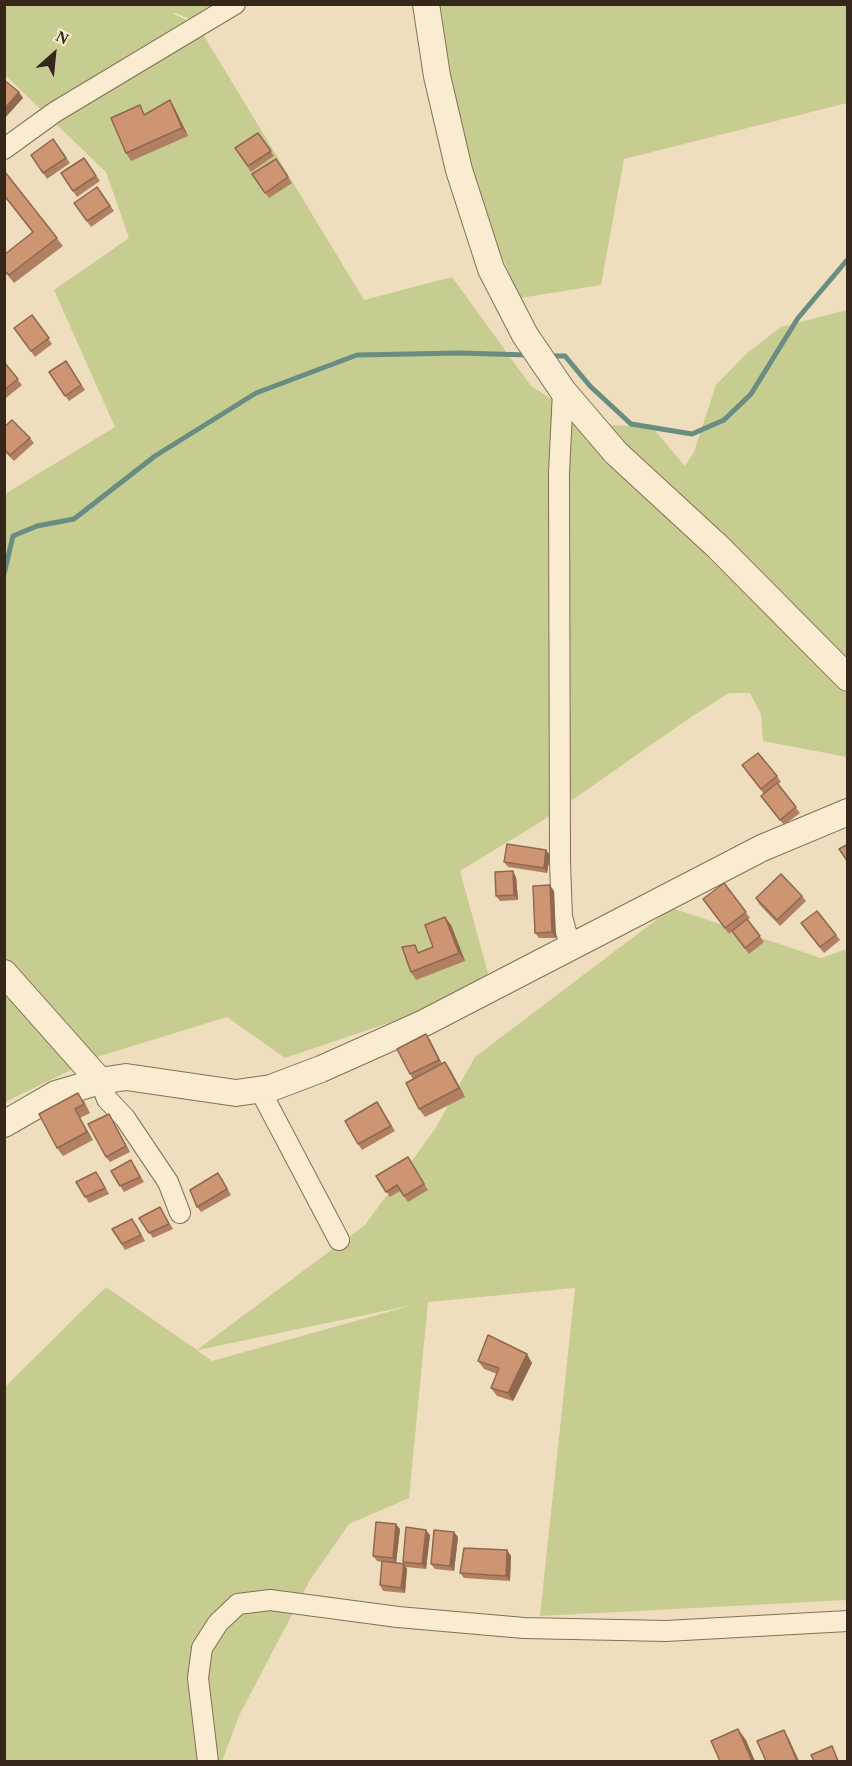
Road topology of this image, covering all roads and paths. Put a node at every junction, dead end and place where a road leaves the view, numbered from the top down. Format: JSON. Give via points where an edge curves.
{"nodes":[{"id":1,"x":235,"y":4,"type":"edge"},
{"id":2,"x":426,"y":4,"type":"edge"},
{"id":3,"x":4,"y":149,"type":"edge"},
{"id":4,"x":563,"y":391,"type":"junction"},
{"id":5,"x":848,"y":678,"type":"edge"},
{"id":6,"x":848,"y":812,"type":"edge"},
{"id":7,"x":567,"y":935,"type":"dead end"},
{"id":8,"x":4,"y":973,"type":"edge"},
{"id":9,"x":100,"y":1081,"type":"junction"},
{"id":10,"x":260,"y":1090,"type":"junction"},
{"id":11,"x":4,"y":1124,"type":"edge"},
{"id":12,"x":180,"y":1213,"type":"dead end"},
{"id":13,"x":339,"y":1240,"type":"dead end"},
{"id":14,"x":848,"y":1621,"type":"edge"},
{"id":15,"x":208,"y":1761,"type":"edge"}],
"edges":[{"from":1,"to":3,"type":"street","via":[[56,112]]},
{"from":2,"to":4,"type":"street","via":[[437,76],[459,170],[491,269],[525,335]]},
{"from":4,"to":5,"type":"street","via":[[615,453],[717,546]]},
{"from":4,"to":7,"type":"street","via":[[559,473],[560,862],[561,917]]},
{"from":6,"to":10,"type":"street","via":[[762,848],[424,1023],[321,1069]]},
{"from":8,"to":9,"type":"street"},
{"from":9,"to":10,"type":"street","via":[[126,1077],[236,1093]]},
{"from":9,"to":11,"type":"street","via":[[56,1094]]},
{"from":9,"to":12,"type":"street","via":[[107,1099],[125,1118],[168,1182]]},
{"from":10,"to":13,"type":"street"},
{"from":14,"to":15,"type":"street","via":[[666,1631],[524,1628],[270,1600],[238,1604],[218,1623],[202,1648],[198,1678]]}]}
